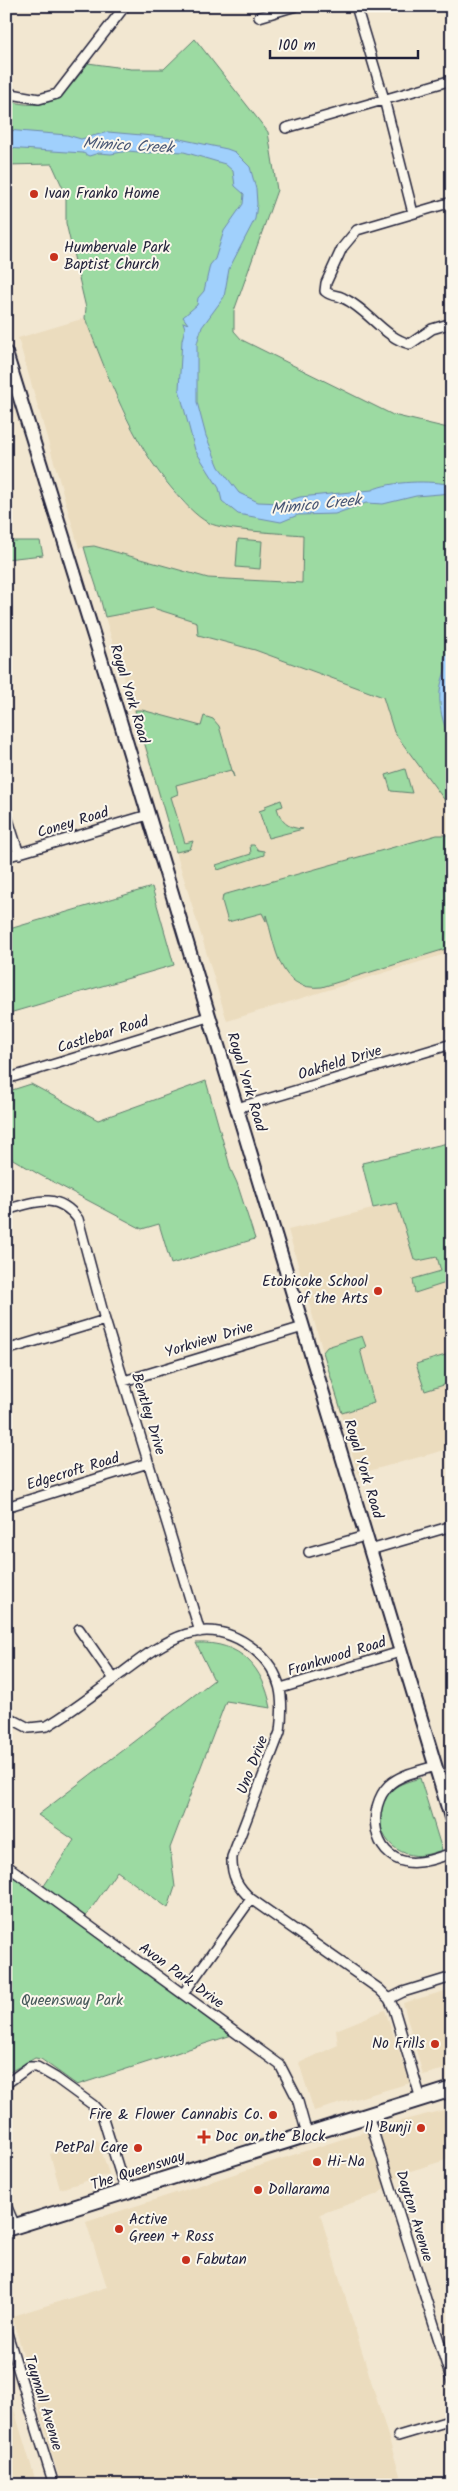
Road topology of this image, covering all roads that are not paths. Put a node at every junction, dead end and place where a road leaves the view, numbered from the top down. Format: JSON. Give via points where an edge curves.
{"nodes":[{"id":1,"x":125,"y":6,"type":"edge"},
{"id":2,"x":296,"y":6,"type":"edge"},
{"id":3,"x":356,"y":6,"type":"edge"},
{"id":4,"x":259,"y":17,"type":"dead end"},
{"id":5,"x":452,"y":80,"type":"edge"},
{"id":6,"x":6,"y":93,"type":"edge"},
{"id":7,"x":384,"y":99,"type":"junction"},
{"id":8,"x":286,"y":128,"type":"dead end"},
{"id":9,"x":452,"y":203,"type":"edge"},
{"id":10,"x":413,"y":213,"type":"junction"},
{"id":11,"x":452,"y":324,"type":"edge"},
{"id":12,"x":6,"y":353,"type":"edge"},
{"id":13,"x":6,"y":812,"type":"edge"},
{"id":14,"x":148,"y":815,"type":"junction"},
{"id":15,"x":19,"y":854,"type":"junction"},
{"id":16,"x":6,"y":857,"type":"edge"},
{"id":17,"x":208,"y":1017,"type":"junction"},
{"id":18,"x":452,"y":1044,"type":"edge"},
{"id":19,"x":6,"y":1079,"type":"edge"},
{"id":20,"x":237,"y":1108,"type":"junction"},
{"id":21,"x":6,"y":1210,"type":"edge"},
{"id":22,"x":105,"y":1320,"type":"junction"},
{"id":23,"x":303,"y":1327,"type":"junction"},
{"id":24,"x":6,"y":1350,"type":"edge"},
{"id":25,"x":124,"y":1381,"type":"junction"},
{"id":26,"x":148,"y":1463,"type":"junction"},
{"id":27,"x":6,"y":1507,"type":"edge"},
{"id":28,"x":452,"y":1526,"type":"edge"},
{"id":29,"x":365,"y":1536,"type":"junction"},
{"id":30,"x":370,"y":1550,"type":"junction"},
{"id":31,"x":309,"y":1552,"type":"dead end"},
{"id":32,"x":80,"y":1629,"type":"dead end"},
{"id":33,"x":200,"y":1632,"type":"junction"},
{"id":34,"x":400,"y":1652,"type":"junction"},
{"id":35,"x":114,"y":1679,"type":"junction"},
{"id":36,"x":281,"y":1688,"type":"junction"},
{"id":37,"x":6,"y":1716,"type":"edge"},
{"id":38,"x":435,"y":1766,"type":"junction"},
{"id":39,"x":446,"y":1779,"type":"edge"},
{"id":40,"x":452,"y":1821,"type":"edge"},
{"id":41,"x":452,"y":1853,"type":"edge"},
{"id":42,"x":6,"y":1865,"type":"edge"},
{"id":43,"x":252,"y":1899,"type":"junction"},
{"id":44,"x":452,"y":1977,"type":"edge"},
{"id":45,"x":183,"y":1994,"type":"junction"},
{"id":46,"x":389,"y":1999,"type":"junction"},
{"id":47,"x":6,"y":2084,"type":"edge"},
{"id":48,"x":452,"y":2089,"type":"edge"},
{"id":49,"x":421,"y":2098,"type":"junction"},
{"id":50,"x":368,"y":2115,"type":"junction"},
{"id":51,"x":307,"y":2134,"type":"junction"},
{"id":52,"x":126,"y":2192,"type":"junction"},
{"id":53,"x":6,"y":2205,"type":"edge"},
{"id":54,"x":11,"y":2228,"type":"edge"},
{"id":55,"x":6,"y":2330,"type":"edge"},
{"id":56,"x":452,"y":2382,"type":"edge"},
{"id":57,"x":452,"y":2420,"type":"edge"},
{"id":58,"x":398,"y":2436,"type":"dead end"},
{"id":59,"x":54,"y":2485,"type":"edge"}],
"edges":[{"from":1,"to":6,"type":"street","via":[[57,94],[39,100]]},
{"from":2,"to":4,"type":"street"},
{"from":3,"to":7,"type":"street"},
{"from":5,"to":7,"type":"street"},
{"from":7,"to":8,"type":"street"},
{"from":7,"to":10,"type":"street"},
{"from":9,"to":10,"type":"street"},
{"from":10,"to":11,"type":"street","via":[[357,230],[342,248],[325,292],[353,304],[400,342],[410,344],[432,329]]},
{"from":12,"to":14,"type":"main road","name":"Royal York Road"},
{"from":13,"to":15,"type":"street"},
{"from":14,"to":15,"type":"street","name":"Coney Road"},
{"from":14,"to":17,"type":"main road","name":"Royal York Road"},
{"from":15,"to":16,"type":"street","name":"Coney Road"},
{"from":17,"to":19,"type":"street","name":"Castlebar Road"},
{"from":17,"to":20,"type":"main road","name":"Royal York Road"},
{"from":18,"to":20,"type":"street","name":"Oakfield Drive"},
{"from":20,"to":23,"type":"main road","name":"Royal York Road"},
{"from":21,"to":22,"type":"street","name":"Bentley Drive","via":[[45,1201],[66,1206],[78,1219]]},
{"from":22,"to":24,"type":"street"},
{"from":22,"to":25,"type":"street","name":"Bentley Drive"},
{"from":23,"to":25,"type":"street","name":"Yorkview Drive"},
{"from":23,"to":29,"type":"main road","name":"Royal York Road"},
{"from":25,"to":26,"type":"street","name":"Bentley Drive"},
{"from":26,"to":27,"type":"street","name":"Edgecroft Road"},
{"from":26,"to":33,"type":"street","name":"Bentley Drive"},
{"from":28,"to":30,"type":"street"},
{"from":29,"to":30,"type":"main road","name":"Royal York Road"},
{"from":29,"to":31,"type":"street"},
{"from":30,"to":34,"type":"main road","name":"Royal York Road"},
{"from":32,"to":35,"type":"street"},
{"from":33,"to":35,"type":"street","name":"Uno Drive","via":[[168,1640]]},
{"from":33,"to":36,"type":"street","name":"Uno Drive","via":[[226,1635],[252,1648],[272,1669]]},
{"from":34,"to":36,"type":"street","name":"Frankwood Road"},
{"from":34,"to":38,"type":"main road","name":"Royal York Road"},
{"from":35,"to":37,"type":"street","name":"Uno Drive","via":[[47,1726],[29,1728]]},
{"from":36,"to":43,"type":"street","name":"Uno Drive","via":[[280,1732],[232,1857],[236,1881]]},
{"from":38,"to":39,"type":"main road","name":"Royal York Road"},
{"from":38,"to":41,"type":"street","via":[[390,1784],[378,1800],[374,1826],[384,1848],[398,1859],[417,1862]]},
{"from":39,"to":40,"type":"main road","name":"Royal York Road"},
{"from":42,"to":45,"type":"street","name":"Avon Park Drive"},
{"from":43,"to":45,"type":"street"},
{"from":43,"to":46,"type":"street","name":"Uno Drive"},
{"from":44,"to":46,"type":"street"},
{"from":45,"to":51,"type":"street","name":"Avon Park Drive","via":[[280,2066],[297,2098]]},
{"from":46,"to":49,"type":"street","name":"Uno Drive"},
{"from":47,"to":52,"type":"street","via":[[29,2068],[37,2067],[93,2105],[102,2116]]},
{"from":48,"to":49,"type":"main road","name":"The Queensway"},
{"from":49,"to":50,"type":"main road","name":"The Queensway"},
{"from":50,"to":51,"type":"main road","name":"The Queensway"},
{"from":50,"to":56,"type":"street","name":"Dayton Avenue"},
{"from":51,"to":52,"type":"main road","name":"The Queensway"},
{"from":52,"to":54,"type":"main road","name":"The Queensway"},
{"from":53,"to":54,"type":"street"},
{"from":55,"to":59,"type":"street","name":"Taymall Avenue"},
{"from":57,"to":58,"type":"street"}]}
